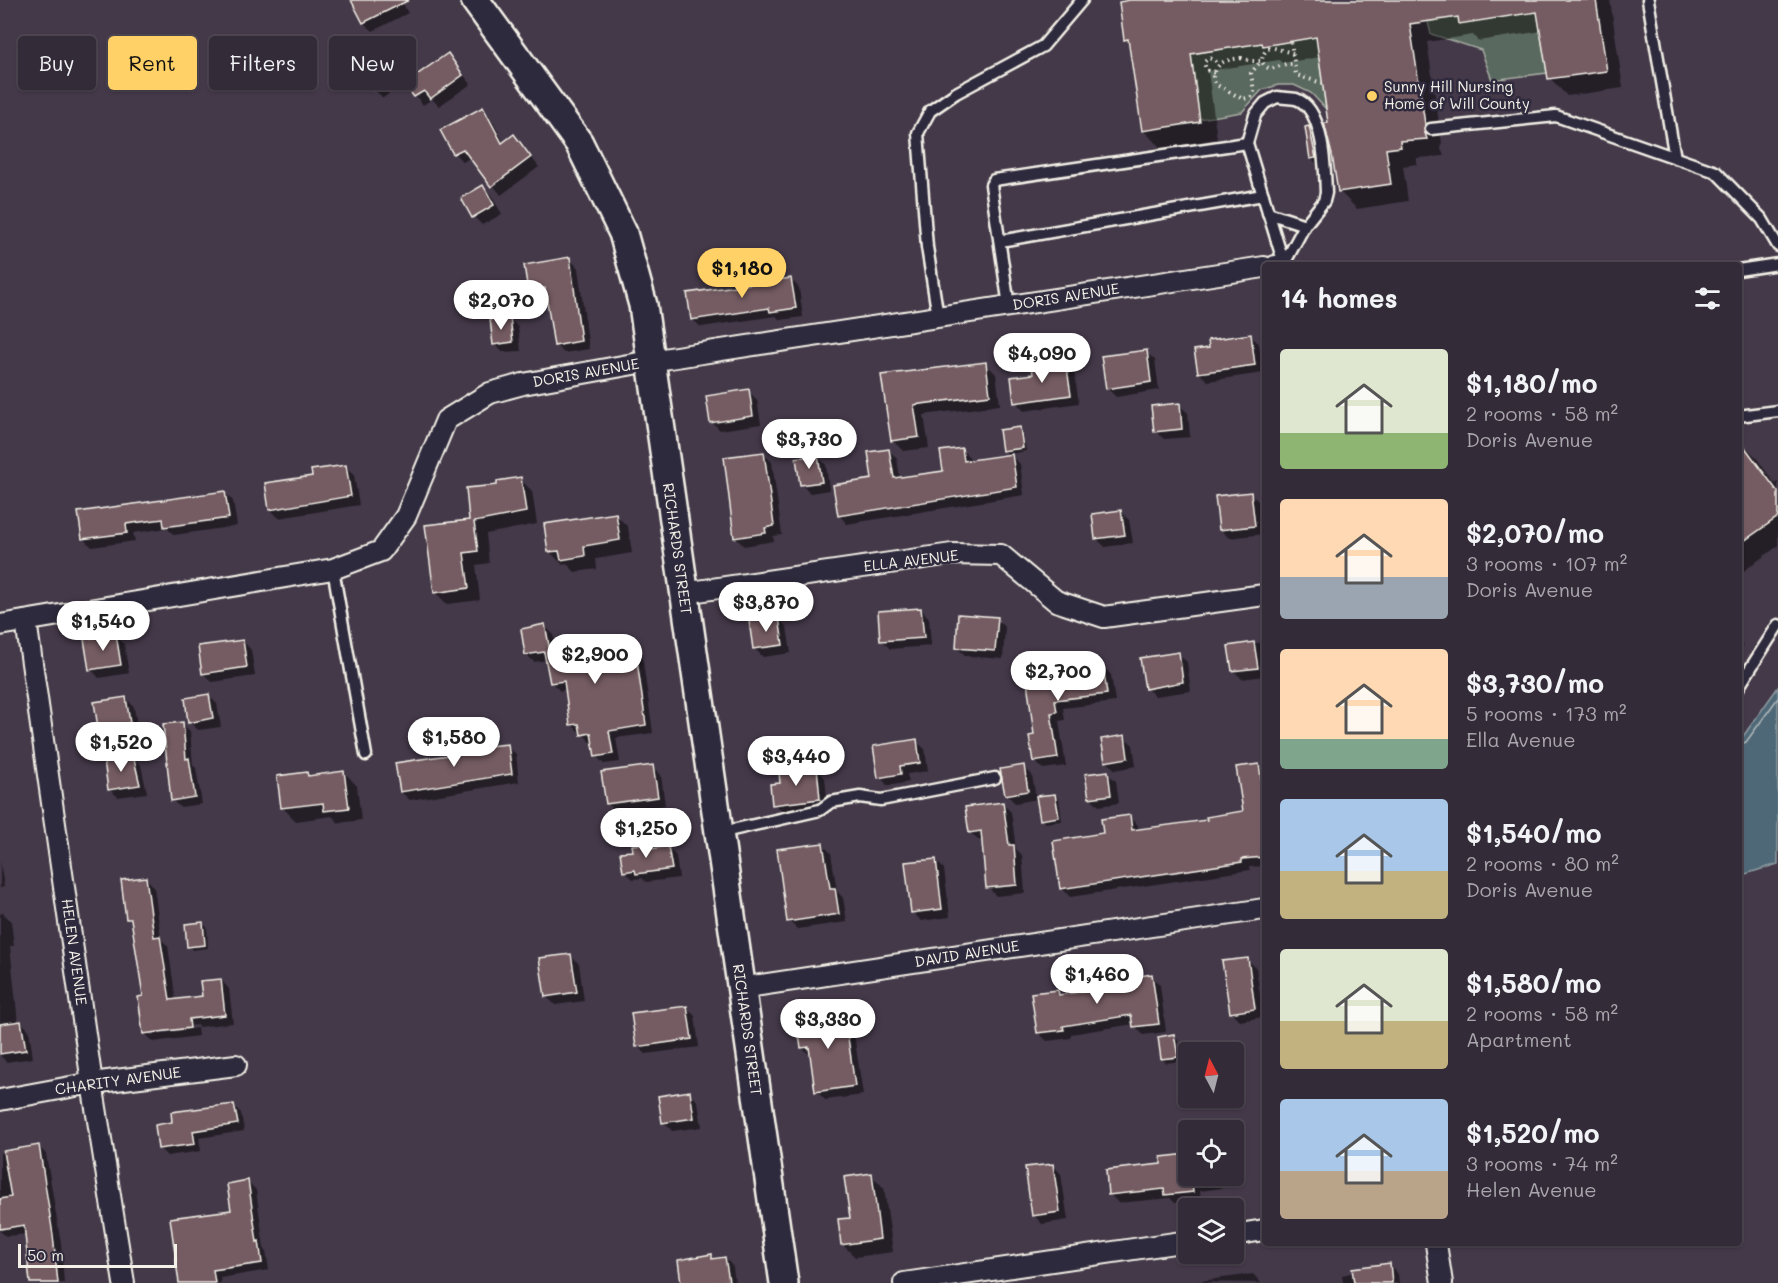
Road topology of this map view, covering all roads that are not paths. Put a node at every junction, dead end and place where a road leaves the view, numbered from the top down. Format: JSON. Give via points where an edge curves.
{"nodes":[{"id":1,"x":476,"y":0,"type":"edge"},
{"id":2,"x":1082,"y":0,"type":"edge"},
{"id":3,"x":1648,"y":0,"type":"edge"},
{"id":4,"x":1431,"y":129,"type":"dead end"},
{"id":5,"x":1246,"y":143,"type":"junction"},
{"id":6,"x":1675,"y":158,"type":"junction"},
{"id":7,"x":1263,"y":195,"type":"junction"},
{"id":8,"x":1268,"y":213,"type":"junction"},
{"id":9,"x":1305,"y":225,"type":"junction"},
{"id":10,"x":1000,"y":241,"type":"junction"},
{"id":11,"x":1778,"y":246,"type":"edge"},
{"id":12,"x":1280,"y":262,"type":"edge"},
{"id":13,"x":1283,"y":262,"type":"edge"},
{"id":14,"x":1778,"y":264,"type":"edge"},
{"id":15,"x":1262,"y":267,"type":"edge"},
{"id":16,"x":1742,"y":269,"type":"edge"},
{"id":17,"x":1009,"y":306,"type":"junction"},
{"id":18,"x":938,"y":317,"type":"junction"},
{"id":19,"x":650,"y":361,"type":"junction"},
{"id":20,"x":1778,"y":411,"type":"edge"},
{"id":21,"x":1742,"y":416,"type":"edge"},
{"id":22,"x":333,"y":569,"type":"junction"},
{"id":23,"x":684,"y":593,"type":"junction"},
{"id":24,"x":1262,"y":595,"type":"edge"},
{"id":25,"x":26,"y":621,"type":"junction"},
{"id":26,"x":0,"y":625,"type":"edge"},
{"id":27,"x":1778,"y":626,"type":"edge"},
{"id":28,"x":1742,"y":682,"type":"edge"},
{"id":29,"x":366,"y":755,"type":"dead end"},
{"id":30,"x":995,"y":778,"type":"dead end"},
{"id":31,"x":719,"y":833,"type":"junction"},
{"id":32,"x":1262,"y":909,"type":"edge"},
{"id":33,"x":741,"y":988,"type":"junction"},
{"id":34,"x":236,"y":1065,"type":"dead end"},
{"id":35,"x":92,"y":1083,"type":"junction"},
{"id":36,"x":0,"y":1100,"type":"edge"},
{"id":37,"x":1262,"y":1230,"type":"edge"},
{"id":38,"x":1244,"y":1233,"type":"edge"},
{"id":39,"x":1178,"y":1242,"type":"edge"},
{"id":40,"x":1436,"y":1246,"type":"edge"},
{"id":41,"x":124,"y":1283,"type":"edge"},
{"id":42,"x":784,"y":1283,"type":"edge"},
{"id":43,"x":904,"y":1283,"type":"edge"},
{"id":44,"x":1442,"y":1283,"type":"edge"}],
"edges":[{"from":1,"to":19,"type":"street","name":"RICHARDS STREET","via":[[579,143],[623,233],[643,305]]},
{"from":2,"to":18,"type":"lane","via":[[1043,46],[930,111],[918,133],[927,246]]},
{"from":3,"to":6,"type":"lane"},
{"from":4,"to":6,"type":"lane","via":[[1556,116]]},
{"from":5,"to":7,"type":"lane"},
{"from":5,"to":9,"type":"lane","via":[[1255,115],[1265,103],[1277,98],[1297,100],[1308,107],[1320,134],[1326,193]]},
{"from":5,"to":10,"type":"lane","via":[[994,180]]},
{"from":6,"to":11,"type":"lane","via":[[1716,172],[1762,219]]},
{"from":7,"to":8,"type":"lane"},
{"from":7,"to":10,"type":"lane"},
{"from":8,"to":9,"type":"lane"},
{"from":8,"to":12,"type":"lane"},
{"from":9,"to":13,"type":"lane"},
{"from":10,"to":17,"type":"lane"},
{"from":14,"to":16,"type":"lane"},
{"from":15,"to":17,"type":"street","name":"DORIS AVENUE"},
{"from":17,"to":18,"type":"street","name":"DORIS AVENUE"},
{"from":18,"to":19,"type":"street","name":"DORIS AVENUE"},
{"from":19,"to":22,"type":"street","name":"DORIS AVENUE","via":[[490,393],[446,420],[406,516],[381,551]]},
{"from":19,"to":23,"type":"street","name":"RICHARDS STREET"},
{"from":20,"to":21,"type":"lane"},
{"from":22,"to":25,"type":"street","name":"DORIS AVENUE"},
{"from":22,"to":29,"type":"lane"},
{"from":23,"to":24,"type":"street","name":"ELLA AVENUE","via":[[952,554],[1001,555],[1056,601],[1104,616]]},
{"from":23,"to":31,"type":"street","name":"RICHARDS STREET"},
{"from":25,"to":26,"type":"street","name":"DORIS AVENUE"},
{"from":25,"to":35,"type":"street","name":"HELEN AVENUE"},
{"from":27,"to":28,"type":"lane"},
{"from":30,"to":31,"type":"lane","via":[[881,800],[860,796],[831,802],[820,810]]},
{"from":31,"to":33,"type":"street","name":"RICHARDS STREET"},
{"from":32,"to":33,"type":"street","name":"DAVID AVENUE"},
{"from":33,"to":42,"type":"street","name":"RICHARDS STREET"},
{"from":34,"to":35,"type":"street","name":"CHARITY AVENUE"},
{"from":35,"to":36,"type":"street","name":"CHARITY AVENUE"},
{"from":35,"to":41,"type":"street","name":"HELEN AVENUE"},
{"from":37,"to":38,"type":"street"},
{"from":39,"to":43,"type":"street"},
{"from":40,"to":44,"type":"street"}]}
